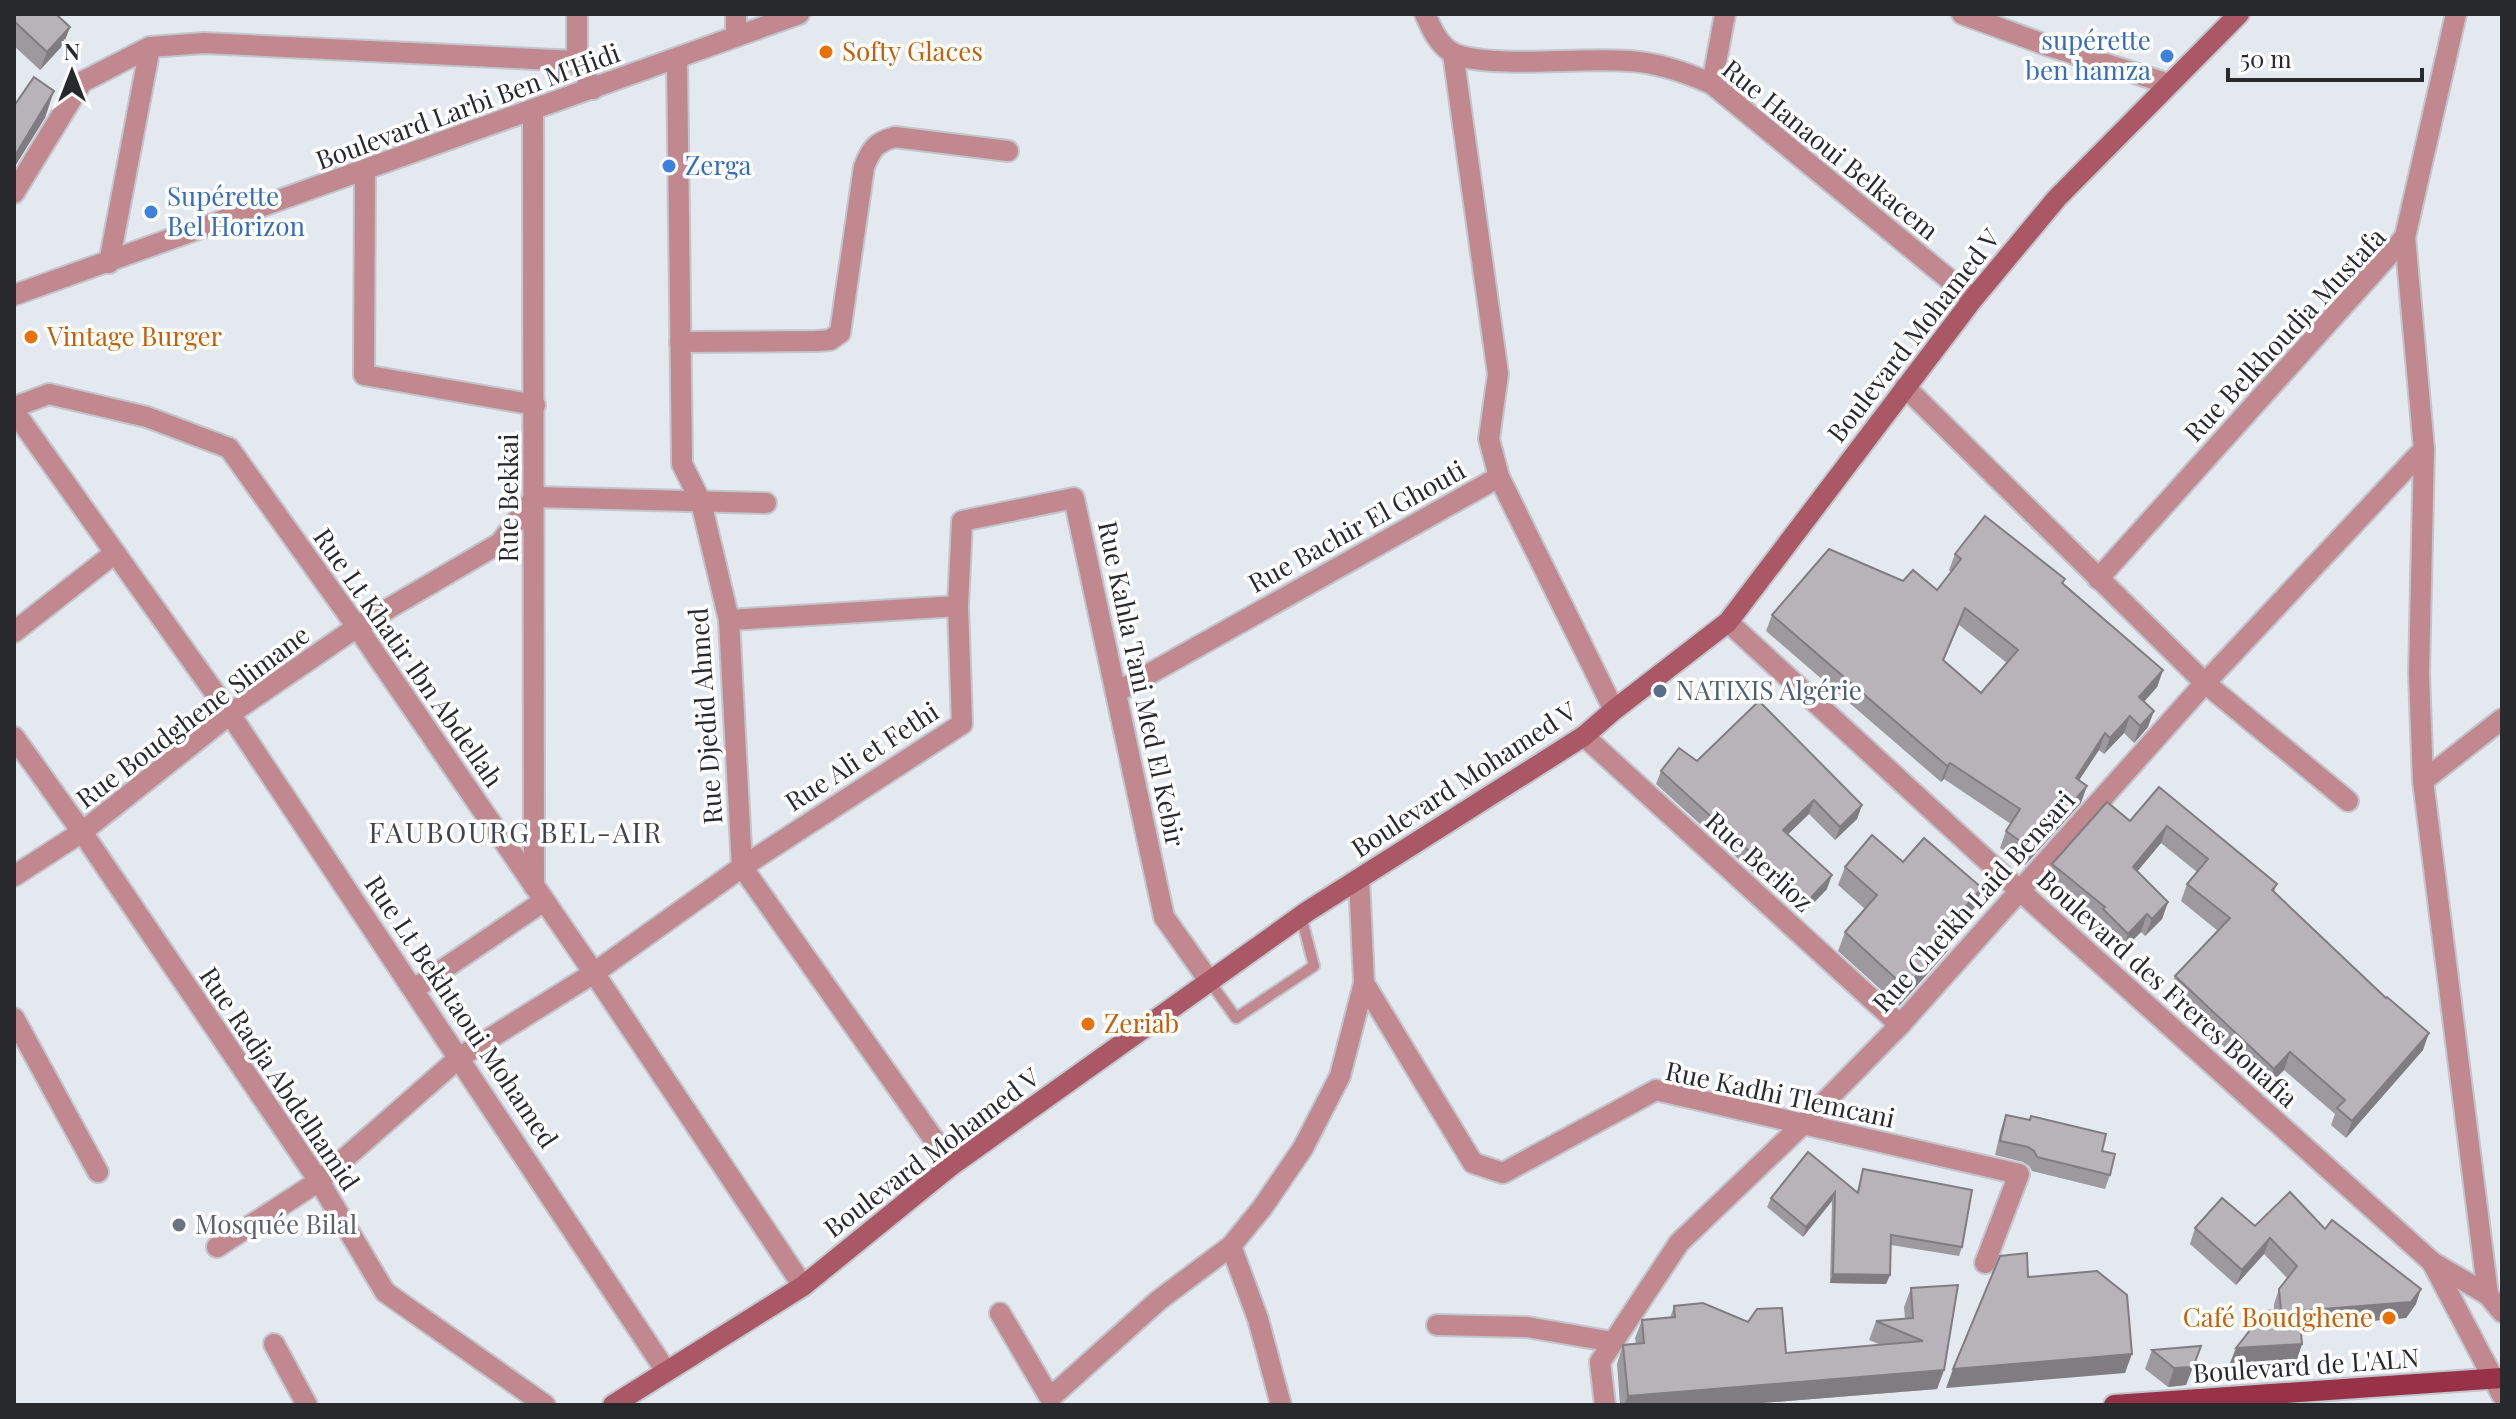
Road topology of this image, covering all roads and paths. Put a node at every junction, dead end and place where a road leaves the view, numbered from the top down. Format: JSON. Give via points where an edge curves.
{"nodes":[{"id":1,"x":577,"y":14,"type":"edge"},
{"id":2,"x":736,"y":14,"type":"edge"},
{"id":3,"x":799,"y":14,"type":"edge"},
{"id":4,"x":1425,"y":14,"type":"edge"},
{"id":5,"x":1725,"y":14,"type":"edge"},
{"id":6,"x":1962,"y":14,"type":"edge"},
{"id":7,"x":2239,"y":14,"type":"edge"},
{"id":8,"x":2456,"y":14,"type":"edge"},
{"id":9,"x":736,"y":36,"type":"junction"},
{"id":10,"x":150,"y":47,"type":"junction"},
{"id":11,"x":1453,"y":53,"type":"junction"},
{"id":12,"x":677,"y":59,"type":"junction"},
{"id":13,"x":577,"y":61,"type":"junction"},
{"id":14,"x":1712,"y":84,"type":"junction"},
{"id":15,"x":2169,"y":84,"type":"junction"},
{"id":16,"x":593,"y":89,"type":"junction"},
{"id":17,"x":533,"y":110,"type":"junction"},
{"id":18,"x":1008,"y":151,"type":"dead end"},
{"id":19,"x":365,"y":171,"type":"junction"},
{"id":20,"x":14,"y":193,"type":"edge"},
{"id":21,"x":2405,"y":237,"type":"junction"},
{"id":22,"x":109,"y":263,"type":"junction"},
{"id":23,"x":14,"y":295,"type":"edge"},
{"id":24,"x":1973,"y":299,"type":"junction"},
{"id":25,"x":680,"y":342,"type":"junction"},
{"id":26,"x":1905,"y":387,"type":"junction"},
{"id":27,"x":535,"y":405,"type":"junction"},
{"id":28,"x":14,"y":409,"type":"edge"},
{"id":29,"x":2424,"y":449,"type":"junction"},
{"id":30,"x":1499,"y":477,"type":"junction"},
{"id":31,"x":535,"y":497,"type":"junction"},
{"id":32,"x":701,"y":502,"type":"junction"},
{"id":33,"x":766,"y":503,"type":"dead end"},
{"id":34,"x":962,"y":521,"type":"joint"},
{"id":35,"x":115,"y":553,"type":"junction"},
{"id":36,"x":2098,"y":579,"type":"junction"},
{"id":37,"x":958,"y":606,"type":"junction"},
{"id":38,"x":729,"y":620,"type":"junction"},
{"id":39,"x":1728,"y":622,"type":"junction"},
{"id":40,"x":357,"y":627,"type":"junction"},
{"id":41,"x":14,"y":632,"type":"edge"},
{"id":42,"x":2205,"y":683,"type":"junction"},
{"id":43,"x":1117,"y":692,"type":"junction"},
{"id":44,"x":1614,"y":710,"type":"junction"},
{"id":45,"x":230,"y":714,"type":"junction"},
{"id":46,"x":2502,"y":719,"type":"edge"},
{"id":47,"x":1584,"y":736,"type":"junction"},
{"id":48,"x":14,"y":737,"type":"edge"},
{"id":49,"x":2423,"y":781,"type":"junction"},
{"id":50,"x":2348,"y":801,"type":"dead end"},
{"id":51,"x":82,"y":832,"type":"junction"},
{"id":52,"x":742,"y":867,"type":"junction"},
{"id":53,"x":14,"y":876,"type":"edge"},
{"id":54,"x":1359,"y":879,"type":"junction"},
{"id":55,"x":2019,"y":890,"type":"junction"},
{"id":56,"x":539,"y":894,"type":"junction"},
{"id":57,"x":1301,"y":916,"type":"junction"},
{"id":58,"x":594,"y":973,"type":"junction"},
{"id":59,"x":1210,"y":982,"type":"junction"},
{"id":60,"x":1364,"y":983,"type":"junction"},
{"id":61,"x":414,"y":989,"type":"junction"},
{"id":62,"x":14,"y":1018,"type":"edge"},
{"id":63,"x":1900,"y":1025,"type":"junction"},
{"id":64,"x":460,"y":1057,"type":"junction"},
{"id":65,"x":1802,"y":1125,"type":"junction"},
{"id":66,"x":952,"y":1165,"type":"junction"},
{"id":67,"x":98,"y":1172,"type":"dead end"},
{"id":68,"x":319,"y":1181,"type":"junction"},
{"id":69,"x":1231,"y":1246,"type":"junction"},
{"id":70,"x":217,"y":1247,"type":"dead end"},
{"id":71,"x":2432,"y":1262,"type":"junction"},
{"id":72,"x":1985,"y":1263,"type":"dead end"},
{"id":73,"x":803,"y":1286,"type":"junction"},
{"id":74,"x":2488,"y":1295,"type":"junction"},
{"id":75,"x":2502,"y":1312,"type":"edge"},
{"id":76,"x":1000,"y":1313,"type":"dead end"},
{"id":77,"x":1437,"y":1325,"type":"dead end"},
{"id":78,"x":1613,"y":1342,"type":"junction"},
{"id":79,"x":274,"y":1344,"type":"dead end"},
{"id":80,"x":666,"y":1371,"type":"junction"},
{"id":81,"x":2499,"y":1384,"type":"edge"},
{"id":82,"x":307,"y":1405,"type":"edge"},
{"id":83,"x":545,"y":1405,"type":"edge"},
{"id":84,"x":613,"y":1405,"type":"edge"},
{"id":85,"x":1281,"y":1405,"type":"edge"},
{"id":86,"x":1605,"y":1405,"type":"edge"},
{"id":87,"x":2114,"y":1405,"type":"edge"}],
"edges":[{"from":1,"to":13,"type":"street"},
{"from":2,"to":9,"type":"street"},
{"from":3,"to":9,"type":"street","name":"Boulevard Larbi Ben M'Hidi"},
{"from":4,"to":11,"type":"street","name":"Rue Bachir El Ghouti","via":[[1443,46]]},
{"from":5,"to":14,"type":"street"},
{"from":6,"to":15,"type":"street"},
{"from":7,"to":15,"type":"main road","name":"Boulevard Mohamed V"},
{"from":8,"to":21,"type":"street"},
{"from":9,"to":12,"type":"street","name":"Boulevard Larbi Ben M'Hidi"},
{"from":10,"to":13,"type":"street","via":[[204,43]]},
{"from":10,"to":20,"type":"street","via":[[82,82]]},
{"from":10,"to":22,"type":"street"},
{"from":11,"to":14,"type":"street","name":"Rue Hanaoui Belkacem","via":[[1528,63],[1644,63],[1685,71]]},
{"from":11,"to":30,"type":"street","name":"Rue Bachir El Ghouti","via":[[1498,374],[1489,439]]},
{"from":12,"to":16,"type":"street","name":"Boulevard Larbi Ben M'Hidi"},
{"from":12,"to":25,"type":"street","name":"Rue Djedid Ahmed"},
{"from":13,"to":16,"type":"street"},
{"from":14,"to":24,"type":"street","name":"Rue Hanaoui Belkacem"},
{"from":15,"to":24,"type":"main road","name":"Boulevard Mohamed V","via":[[2057,198]]},
{"from":16,"to":17,"type":"street","name":"Boulevard Larbi Ben M'Hidi"},
{"from":17,"to":19,"type":"street","name":"Boulevard Larbi Ben M'Hidi"},
{"from":17,"to":27,"type":"street","name":"Rue Bekkai"},
{"from":18,"to":25,"type":"street","via":[[895,137],[878,142],[864,167],[840,333],[830,340]]},
{"from":19,"to":22,"type":"street","name":"Boulevard Larbi Ben M'Hidi"},
{"from":19,"to":27,"type":"street","via":[[364,375]]},
{"from":21,"to":29,"type":"street","name":"Rue Belkhoudja Mustafa"},
{"from":21,"to":36,"type":"street","name":"Rue Belkhoudja Mustafa"},
{"from":22,"to":23,"type":"street","name":"Boulevard Larbi Ben M'Hidi"},
{"from":24,"to":26,"type":"main road","name":"Boulevard Mohamed V"},
{"from":25,"to":32,"type":"street","name":"Rue Djedid Ahmed","via":[[682,464]]},
{"from":26,"to":36,"type":"street"},
{"from":26,"to":39,"type":"main road","name":"Boulevard Mohamed V"},
{"from":27,"to":31,"type":"street","name":"Rue Bekkai"},
{"from":28,"to":35,"type":"street","name":"Rue Lt Bekhtaoui Mohamed"},
{"from":28,"to":40,"type":"street","name":"Rue Lt Khatir Ibn Abdellah","via":[[49,394],[147,417],[229,448]]},
{"from":29,"to":42,"type":"street","name":"Rue Cheikh Laid Bensari"},
{"from":29,"to":49,"type":"street","name":"Rue Belkhoudja Mustafa","via":[[2419,674]]},
{"from":30,"to":43,"type":"street","name":"Rue Bachir El Ghouti"},
{"from":30,"to":44,"type":"street"},
{"from":31,"to":32,"type":"street"},
{"from":31,"to":40,"type":"street","name":"Rue Boudghene Slimane","via":[[500,543]]},
{"from":31,"to":56,"type":"street","name":"Rue Bekkai"},
{"from":32,"to":33,"type":"street"},
{"from":32,"to":38,"type":"street","name":"Rue Djedid Ahmed"},
{"from":34,"to":37,"type":"street","name":"Rue Ali et Fethi"},
{"from":34,"to":43,"type":"street","name":"Rue Kahla Tani Med El Kebir","via":[[1074,498]]},
{"from":35,"to":41,"type":"street"},
{"from":35,"to":45,"type":"street","name":"Rue Lt Bekhtaoui Mohamed"},
{"from":36,"to":42,"type":"street"},
{"from":37,"to":38,"type":"street"},
{"from":37,"to":52,"type":"street","name":"Rue Ali et Fethi","via":[[962,724]]},
{"from":38,"to":52,"type":"street","name":"Rue Djedid Ahmed"},
{"from":39,"to":44,"type":"main road","name":"Boulevard Mohamed V"},
{"from":39,"to":55,"type":"street","name":"Boulevard des Freres Bouafia"},
{"from":40,"to":45,"type":"street","name":"Rue Boudghene Slimane"},
{"from":40,"to":56,"type":"street","name":"Rue Lt Khatir Ibn Abdellah"},
{"from":42,"to":50,"type":"street"},
{"from":42,"to":55,"type":"street","name":"Rue Cheikh Laid Bensari"},
{"from":43,"to":59,"type":"street","name":"Rue Kahla Tani Med El Kebir","via":[[1164,917]]},
{"from":44,"to":47,"type":"main road","name":"Boulevard Mohamed V"},
{"from":45,"to":51,"type":"street","name":"Rue Boudghene Slimane"},
{"from":45,"to":61,"type":"street","name":"Rue Lt Bekhtaoui Mohamed"},
{"from":46,"to":49,"type":"street"},
{"from":47,"to":54,"type":"main road","name":"Boulevard Mohamed V"},
{"from":47,"to":63,"type":"street","name":"Rue Berlioz"},
{"from":48,"to":51,"type":"street","name":"Rue Radja Abdelhamid"},
{"from":49,"to":74,"type":"street","name":"Rue Belkhoudja Mustafa"},
{"from":51,"to":53,"type":"street","name":"Rue Boudghene Slimane"},
{"from":51,"to":68,"type":"street","name":"Rue Radja Abdelhamid"},
{"from":52,"to":58,"type":"street"},
{"from":52,"to":66,"type":"street"},
{"from":54,"to":57,"type":"main road","name":"Boulevard Mohamed V"},
{"from":54,"to":60,"type":"street"},
{"from":55,"to":63,"type":"street","name":"Rue Cheikh Laid Bensari"},
{"from":55,"to":71,"type":"street","name":"Boulevard des Freres Bouafia"},
{"from":56,"to":58,"type":"street","name":"Rue Lt Khatir Ibn Abdellah"},
{"from":56,"to":61,"type":"street"},
{"from":57,"to":59,"type":"main road","name":"Boulevard Mohamed V"},
{"from":57,"to":59,"type":"lane","via":[[1314,966],[1236,1018]]},
{"from":58,"to":64,"type":"street"},
{"from":58,"to":73,"type":"street","name":"Rue Lt Khatir Ibn Abdellah"},
{"from":59,"to":66,"type":"main road","name":"Boulevard Mohamed V"},
{"from":60,"to":65,"type":"street","name":"Rue Kadhi Tlemcani","via":[[1473,1163],[1503,1173],[1656,1090]]},
{"from":60,"to":69,"type":"street","via":[[1340,1076],[1303,1148]]},
{"from":61,"to":64,"type":"street","name":"Rue Lt Bekhtaoui Mohamed"},
{"from":62,"to":67,"type":"street"},
{"from":63,"to":65,"type":"street","name":"Rue Cheikh Laid Bensari"},
{"from":64,"to":68,"type":"street"},
{"from":64,"to":80,"type":"street","name":"Rue Lt Bekhtaoui Mohamed"},
{"from":65,"to":72,"type":"street","name":"Rue Kadhi Tlemcani","via":[[2019,1174]]},
{"from":65,"to":78,"type":"street","name":"Rue Cheikh Laid Bensari","via":[[1679,1243]]},
{"from":66,"to":73,"type":"main road","name":"Boulevard Mohamed V"},
{"from":68,"to":70,"type":"street"},
{"from":68,"to":83,"type":"street","name":"Rue Radja Abdelhamid","via":[[385,1292]]},
{"from":69,"to":76,"type":"street","via":[[1159,1300],[1050,1398]]},
{"from":69,"to":85,"type":"street"},
{"from":71,"to":74,"type":"street"},
{"from":71,"to":81,"type":"street"},
{"from":73,"to":80,"type":"main road","name":"Boulevard Mohamed V"},
{"from":74,"to":75,"type":"street"},
{"from":77,"to":78,"type":"street","via":[[1527,1327]]},
{"from":78,"to":86,"type":"street","name":"Rue Cheikh Laid Bensari","via":[[1600,1362]]},
{"from":79,"to":82,"type":"street"},
{"from":80,"to":84,"type":"main road","name":"Boulevard Mohamed V"},
{"from":81,"to":87,"type":"main road","name":"Boulevard de L'ALN"}]}
